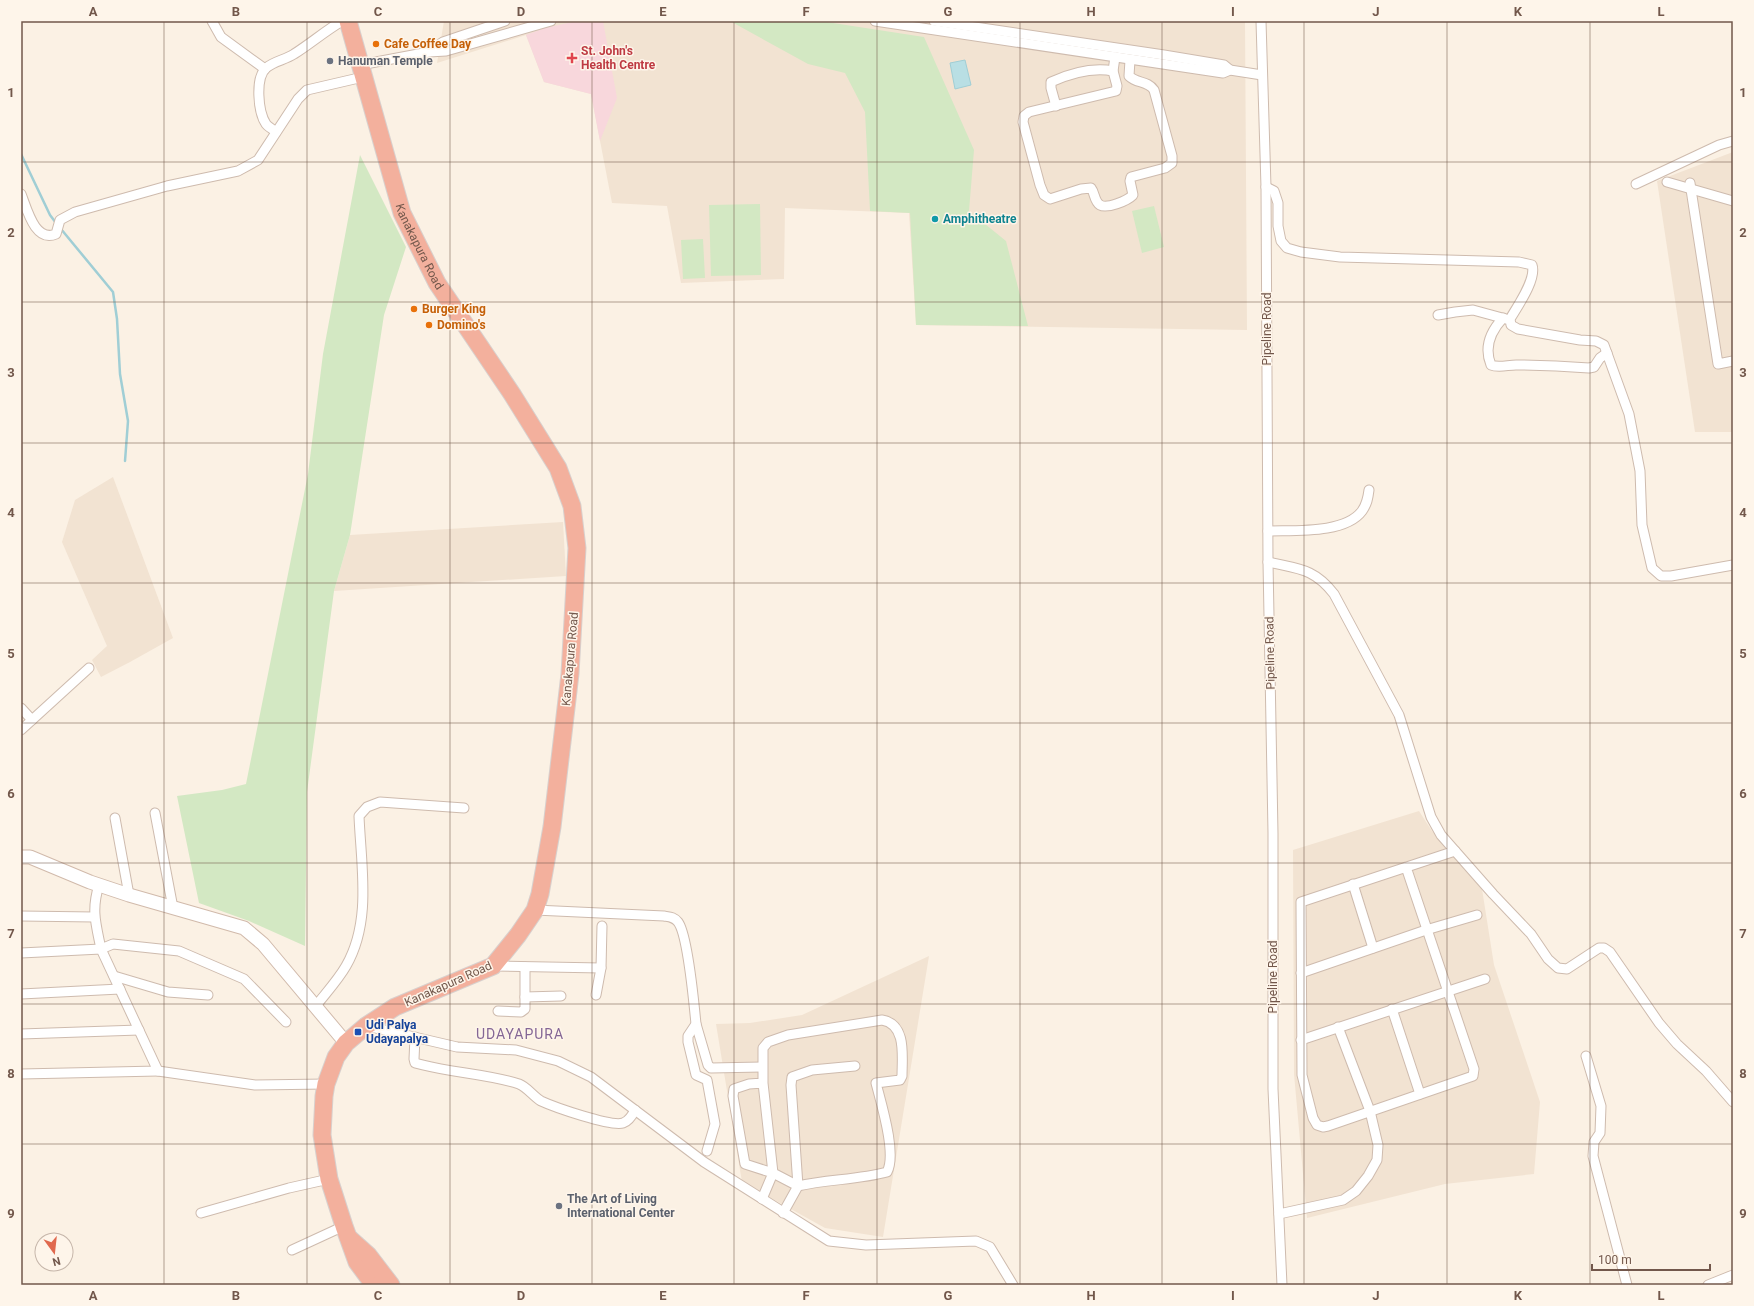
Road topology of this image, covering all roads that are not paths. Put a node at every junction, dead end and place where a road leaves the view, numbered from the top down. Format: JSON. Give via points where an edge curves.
{"nodes":[{"id":1,"x":212,"y":21,"type":"edge"},
{"id":2,"x":342,"y":21,"type":"edge"},
{"id":3,"x":348,"y":21,"type":"edge"},
{"id":4,"x":505,"y":21,"type":"edge"},
{"id":5,"x":551,"y":21,"type":"edge"},
{"id":6,"x":875,"y":21,"type":"edge"},
{"id":7,"x":934,"y":21,"type":"edge"},
{"id":8,"x":1261,"y":21,"type":"edge"},
{"id":9,"x":521,"y":25,"type":"edge"},
{"id":10,"x":429,"y":52,"type":"junction"},
{"id":11,"x":1115,"y":57,"type":"junction"},
{"id":12,"x":1130,"y":60,"type":"junction"},
{"id":13,"x":265,"y":69,"type":"junction"},
{"id":14,"x":1230,"y":70,"type":"junction"},
{"id":15,"x":361,"y":71,"type":"junction"},
{"id":16,"x":1113,"y":71,"type":"junction"},
{"id":17,"x":1262,"y":75,"type":"junction"},
{"id":18,"x":1056,"y":106,"type":"junction"},
{"id":19,"x":276,"y":132,"type":"junction"},
{"id":20,"x":1733,"y":141,"type":"edge"},
{"id":21,"x":1667,"y":182,"type":"dead end"},
{"id":22,"x":1636,"y":184,"type":"dead end"},
{"id":23,"x":1691,"y":186,"type":"junction"},
{"id":24,"x":1266,"y":187,"type":"junction"},
{"id":25,"x":21,"y":194,"type":"edge"},
{"id":26,"x":1733,"y":201,"type":"edge"},
{"id":27,"x":1438,"y":315,"type":"dead end"},
{"id":28,"x":1506,"y":319,"type":"junction"},
{"id":29,"x":1607,"y":353,"type":"junction"},
{"id":30,"x":1733,"y":361,"type":"edge"},
{"id":31,"x":1369,"y":490,"type":"dead end"},
{"id":32,"x":1268,"y":531,"type":"junction"},
{"id":33,"x":1268,"y":562,"type":"junction"},
{"id":34,"x":1733,"y":565,"type":"edge"},
{"id":35,"x":89,"y":668,"type":"dead end"},
{"id":36,"x":21,"y":708,"type":"edge"},
{"id":37,"x":32,"y":720,"type":"junction"},
{"id":38,"x":21,"y":730,"type":"edge"},
{"id":39,"x":464,"y":808,"type":"dead end"},
{"id":40,"x":155,"y":813,"type":"dead end"},
{"id":41,"x":116,"y":818,"type":"dead end"},
{"id":42,"x":1455,"y":851,"type":"junction"},
{"id":43,"x":21,"y":857,"type":"edge"},
{"id":44,"x":1406,"y":867,"type":"junction"},
{"id":45,"x":1353,"y":884,"type":"junction"},
{"id":46,"x":98,"y":885,"type":"junction"},
{"id":47,"x":129,"y":895,"type":"junction"},
{"id":48,"x":173,"y":908,"type":"junction"},
{"id":49,"x":535,"y":910,"type":"junction"},
{"id":50,"x":1477,"y":914,"type":"dead end"},
{"id":51,"x":21,"y":916,"type":"edge"},
{"id":52,"x":94,"y":917,"type":"junction"},
{"id":53,"x":602,"y":926,"type":"dead end"},
{"id":54,"x":1426,"y":930,"type":"junction"},
{"id":55,"x":1373,"y":948,"type":"junction"},
{"id":56,"x":101,"y":949,"type":"junction"},
{"id":57,"x":21,"y":953,"type":"edge"},
{"id":58,"x":493,"y":966,"type":"junction"},
{"id":59,"x":526,"y":967,"type":"junction"},
{"id":60,"x":601,"y":968,"type":"junction"},
{"id":61,"x":1301,"y":973,"type":"junction"},
{"id":62,"x":114,"y":976,"type":"junction"},
{"id":63,"x":1485,"y":979,"type":"dead end"},
{"id":64,"x":120,"y":990,"type":"junction"},
{"id":65,"x":1447,"y":990,"type":"junction"},
{"id":66,"x":21,"y":994,"type":"edge"},
{"id":67,"x":208,"y":995,"type":"dead end"},
{"id":68,"x":596,"y":995,"type":"dead end"},
{"id":69,"x":561,"y":996,"type":"dead end"},
{"id":70,"x":525,"y":997,"type":"junction"},
{"id":71,"x":315,"y":1007,"type":"junction"},
{"id":72,"x":1392,"y":1009,"type":"junction"},
{"id":73,"x":498,"y":1011,"type":"dead end"},
{"id":74,"x":286,"y":1022,"type":"dead end"},
{"id":75,"x":696,"y":1024,"type":"junction"},
{"id":76,"x":366,"y":1026,"type":"junction"},
{"id":77,"x":1338,"y":1027,"type":"junction"},
{"id":78,"x":139,"y":1030,"type":"junction"},
{"id":79,"x":21,"y":1034,"type":"edge"},
{"id":80,"x":415,"y":1037,"type":"junction"},
{"id":81,"x":1301,"y":1040,"type":"junction"},
{"id":82,"x":346,"y":1043,"type":"junction"},
{"id":83,"x":1586,"y":1056,"type":"dead end"},
{"id":84,"x":855,"y":1066,"type":"dead end"},
{"id":85,"x":762,"y":1067,"type":"junction"},
{"id":86,"x":158,"y":1071,"type":"junction"},
{"id":87,"x":21,"y":1074,"type":"edge"},
{"id":88,"x":763,"y":1083,"type":"junction"},
{"id":89,"x":326,"y":1084,"type":"junction"},
{"id":90,"x":1420,"y":1094,"type":"junction"},
{"id":91,"x":1733,"y":1102,"type":"edge"},
{"id":92,"x":635,"y":1110,"type":"junction"},
{"id":93,"x":1370,"y":1111,"type":"junction"},
{"id":94,"x":707,"y":1151,"type":"dead end"},
{"id":95,"x":773,"y":1173,"type":"junction"},
{"id":96,"x":329,"y":1179,"type":"junction"},
{"id":97,"x":798,"y":1186,"type":"junction"},
{"id":98,"x":762,"y":1199,"type":"junction"},
{"id":99,"x":201,"y":1213,"type":"dead end"},
{"id":100,"x":783,"y":1213,"type":"junction"},
{"id":101,"x":1279,"y":1214,"type":"junction"},
{"id":102,"x":346,"y":1232,"type":"junction"},
{"id":103,"x":292,"y":1250,"type":"dead end"},
{"id":104,"x":1733,"y":1275,"type":"edge"},
{"id":105,"x":374,"y":1285,"type":"edge"},
{"id":106,"x":391,"y":1285,"type":"edge"},
{"id":107,"x":1013,"y":1285,"type":"edge"},
{"id":108,"x":1282,"y":1285,"type":"edge"},
{"id":109,"x":1627,"y":1285,"type":"edge"},
{"id":110,"x":1708,"y":1285,"type":"edge"}],
"edges":[{"from":1,"to":13,"type":"street","via":[[221,37]]},
{"from":2,"to":13,"type":"street","via":[[293,55],[274,62]]},
{"from":3,"to":15,"type":"highway","name":"Kanakapura Road"},
{"from":4,"to":10,"type":"street","via":[[443,42]]},
{"from":5,"to":9,"type":"street"},
{"from":6,"to":11,"type":"street"},
{"from":7,"to":14,"type":"street","via":[[1164,55],[1224,65]]},
{"from":8,"to":17,"type":"street","name":"Pipeline Road"},
{"from":9,"to":10,"type":"street","via":[[446,51]]},
{"from":10,"to":15,"type":"street"},
{"from":11,"to":12,"type":"street"},
{"from":11,"to":16,"type":"street"},
{"from":12,"to":14,"type":"street","via":[[1223,73]]},
{"from":12,"to":18,"type":"street","via":[[1129,76],[1133,80],[1150,84],[1154,90],[1172,163],[1165,168],[1131,177],[1133,195],[1128,200],[1106,206],[1100,205],[1091,188],[1050,198],[1044,195],[1023,122],[1024,116],[1029,112]]},
{"from":13,"to":19,"type":"street","via":[[260,77],[261,109],[266,124]]},
{"from":14,"to":17,"type":"street"},
{"from":15,"to":19,"type":"street","via":[[307,90]]},
{"from":15,"to":49,"type":"highway","name":"Kanakapura Road","via":[[402,213],[416,242],[437,283],[512,394],[558,468],[572,506],[577,548],[570,674],[552,827]]},
{"from":16,"to":18,"type":"street","via":[[1116,91]]},
{"from":16,"to":18,"type":"street","via":[[1091,69],[1052,82]]},
{"from":17,"to":24,"type":"street","name":"Pipeline Road"},
{"from":19,"to":25,"type":"street","via":[[258,160],[238,171],[167,186],[75,212],[60,220],[56,234],[52,236],[40,234],[30,218]]},
{"from":20,"to":22,"type":"street","via":[[1719,145]]},
{"from":21,"to":23,"type":"street"},
{"from":23,"to":26,"type":"street"},
{"from":23,"to":30,"type":"street","via":[[1718,364]]},
{"from":24,"to":28,"type":"street","via":[[1274,191],[1278,202],[1278,226],[1281,241],[1287,248],[1340,257],[1519,262],[1532,265],[1534,270],[1530,282]]},
{"from":24,"to":32,"type":"street","name":"Pipeline Road"},
{"from":27,"to":28,"type":"street","via":[[1473,310]]},
{"from":28,"to":29,"type":"street","via":[[1518,328],[1596,341],[1604,346]]},
{"from":28,"to":29,"type":"street","via":[[1493,331],[1488,342],[1489,362],[1494,367],[1559,365],[1589,368],[1594,367]]},
{"from":29,"to":34,"type":"street","via":[[1629,414],[1640,471],[1642,525],[1652,568],[1661,576],[1671,576]]},
{"from":31,"to":32,"type":"street","via":[[1367,503],[1361,512],[1347,522],[1316,530]]},
{"from":32,"to":33,"type":"street","name":"Pipeline Road"},
{"from":33,"to":42,"type":"street","via":[[1308,571],[1324,582],[1334,594],[1399,714],[1431,817],[1441,835]]},
{"from":33,"to":101,"type":"street","name":"Pipeline Road","via":[[1273,833],[1273,1089]]},
{"from":35,"to":37,"type":"street"},
{"from":36,"to":37,"type":"street"},
{"from":37,"to":38,"type":"street"},
{"from":39,"to":71,"type":"street","via":[[380,802],[367,807],[359,816],[363,912],[359,938],[346,966]]},
{"from":40,"to":48,"type":"street"},
{"from":41,"to":47,"type":"street"},
{"from":42,"to":44,"type":"street"},
{"from":42,"to":91,"type":"street","via":[[1531,934],[1548,959],[1558,968],[1567,969],[1599,948],[1610,952],[1659,1023]]},
{"from":43,"to":46,"type":"street","via":[[30,857]]},
{"from":44,"to":45,"type":"street"},
{"from":44,"to":54,"type":"street"},
{"from":45,"to":55,"type":"street"},
{"from":45,"to":61,"type":"street","via":[[1301,902]]},
{"from":46,"to":47,"type":"street"},
{"from":46,"to":52,"type":"street"},
{"from":47,"to":48,"type":"street"},
{"from":48,"to":71,"type":"street","via":[[244,928],[262,944]]},
{"from":49,"to":58,"type":"highway","name":"Kanakapura Road"},
{"from":49,"to":75,"type":"street","via":[[674,917],[679,922],[684,937]]},
{"from":50,"to":54,"type":"street"},
{"from":51,"to":52,"type":"street"},
{"from":52,"to":56,"type":"street"},
{"from":53,"to":60,"type":"street"},
{"from":54,"to":55,"type":"street"},
{"from":54,"to":65,"type":"street"},
{"from":55,"to":61,"type":"street"},
{"from":56,"to":57,"type":"street"},
{"from":56,"to":62,"type":"street"},
{"from":56,"to":74,"type":"street","via":[[113,944],[179,951],[244,980]]},
{"from":58,"to":59,"type":"street"},
{"from":58,"to":76,"type":"highway","name":"Kanakapura Road","via":[[396,1007]]},
{"from":59,"to":60,"type":"street"},
{"from":59,"to":70,"type":"street"},
{"from":60,"to":68,"type":"street"},
{"from":61,"to":81,"type":"street"},
{"from":62,"to":64,"type":"street"},
{"from":62,"to":67,"type":"street","via":[[168,992]]},
{"from":63,"to":65,"type":"street"},
{"from":64,"to":66,"type":"street"},
{"from":64,"to":78,"type":"street"},
{"from":65,"to":72,"type":"street"},
{"from":65,"to":90,"type":"street","via":[[1474,1069],[1473,1076]]},
{"from":69,"to":70,"type":"street"},
{"from":70,"to":73,"type":"street","via":[[525,1009],[521,1012]]},
{"from":71,"to":82,"type":"street"},
{"from":72,"to":77,"type":"street"},
{"from":72,"to":90,"type":"street"},
{"from":75,"to":85,"type":"street","via":[[711,1068]]},
{"from":75,"to":94,"type":"street","via":[[688,1036],[688,1042],[696,1075],[708,1082],[715,1124]]},
{"from":76,"to":80,"type":"street"},
{"from":76,"to":82,"type":"highway","name":"Kanakapura Road"},
{"from":77,"to":81,"type":"street"},
{"from":77,"to":93,"type":"street"},
{"from":78,"to":79,"type":"street"},
{"from":78,"to":86,"type":"street"},
{"from":80,"to":92,"type":"street","via":[[457,1047],[516,1050],[558,1061],[591,1077]]},
{"from":80,"to":92,"type":"street","via":[[415,1063],[521,1084],[542,1102],[598,1121],[623,1123],[630,1119]]},
{"from":81,"to":93,"type":"street","via":[[1302,1075],[1317,1126],[1328,1126]]},
{"from":82,"to":89,"type":"highway","name":"Kanakapura Road","via":[[336,1057]]},
{"from":83,"to":109,"type":"street","via":[[1602,1106],[1600,1133],[1594,1142],[1593,1156]]},
{"from":84,"to":97,"type":"street","via":[[812,1070],[792,1077]]},
{"from":85,"to":88,"type":"street"},
{"from":85,"to":97,"type":"street","via":[[763,1048],[768,1042],[788,1035],[882,1020],[888,1021],[899,1031],[902,1076],[900,1080],[876,1083],[889,1139],[891,1165],[887,1172]]},
{"from":86,"to":87,"type":"street"},
{"from":86,"to":89,"type":"street","via":[[255,1085]]},
{"from":88,"to":95,"type":"street"},
{"from":88,"to":95,"type":"street","via":[[738,1087],[734,1089],[733,1096],[745,1164]]},
{"from":89,"to":96,"type":"highway","name":"Kanakapura Road","via":[[322,1135]]},
{"from":90,"to":93,"type":"street"},
{"from":92,"to":98,"type":"street","via":[[704,1162]]},
{"from":93,"to":101,"type":"street","via":[[1378,1145],[1377,1160],[1356,1192],[1343,1200]]},
{"from":95,"to":97,"type":"street"},
{"from":95,"to":98,"type":"street"},
{"from":96,"to":99,"type":"street"},
{"from":96,"to":102,"type":"highway","name":"Kanakapura Road"},
{"from":97,"to":100,"type":"street"},
{"from":98,"to":100,"type":"street"},
{"from":100,"to":107,"type":"street","via":[[829,1241],[866,1245],[976,1241],[990,1247]]},
{"from":101,"to":108,"type":"street","name":"Pipeline Road"},
{"from":102,"to":103,"type":"street"},
{"from":102,"to":105,"type":"highway","name":"Kanakapura Road","via":[[357,1262]]},
{"from":102,"to":106,"type":"highway"},
{"from":104,"to":110,"type":"street"}]}
